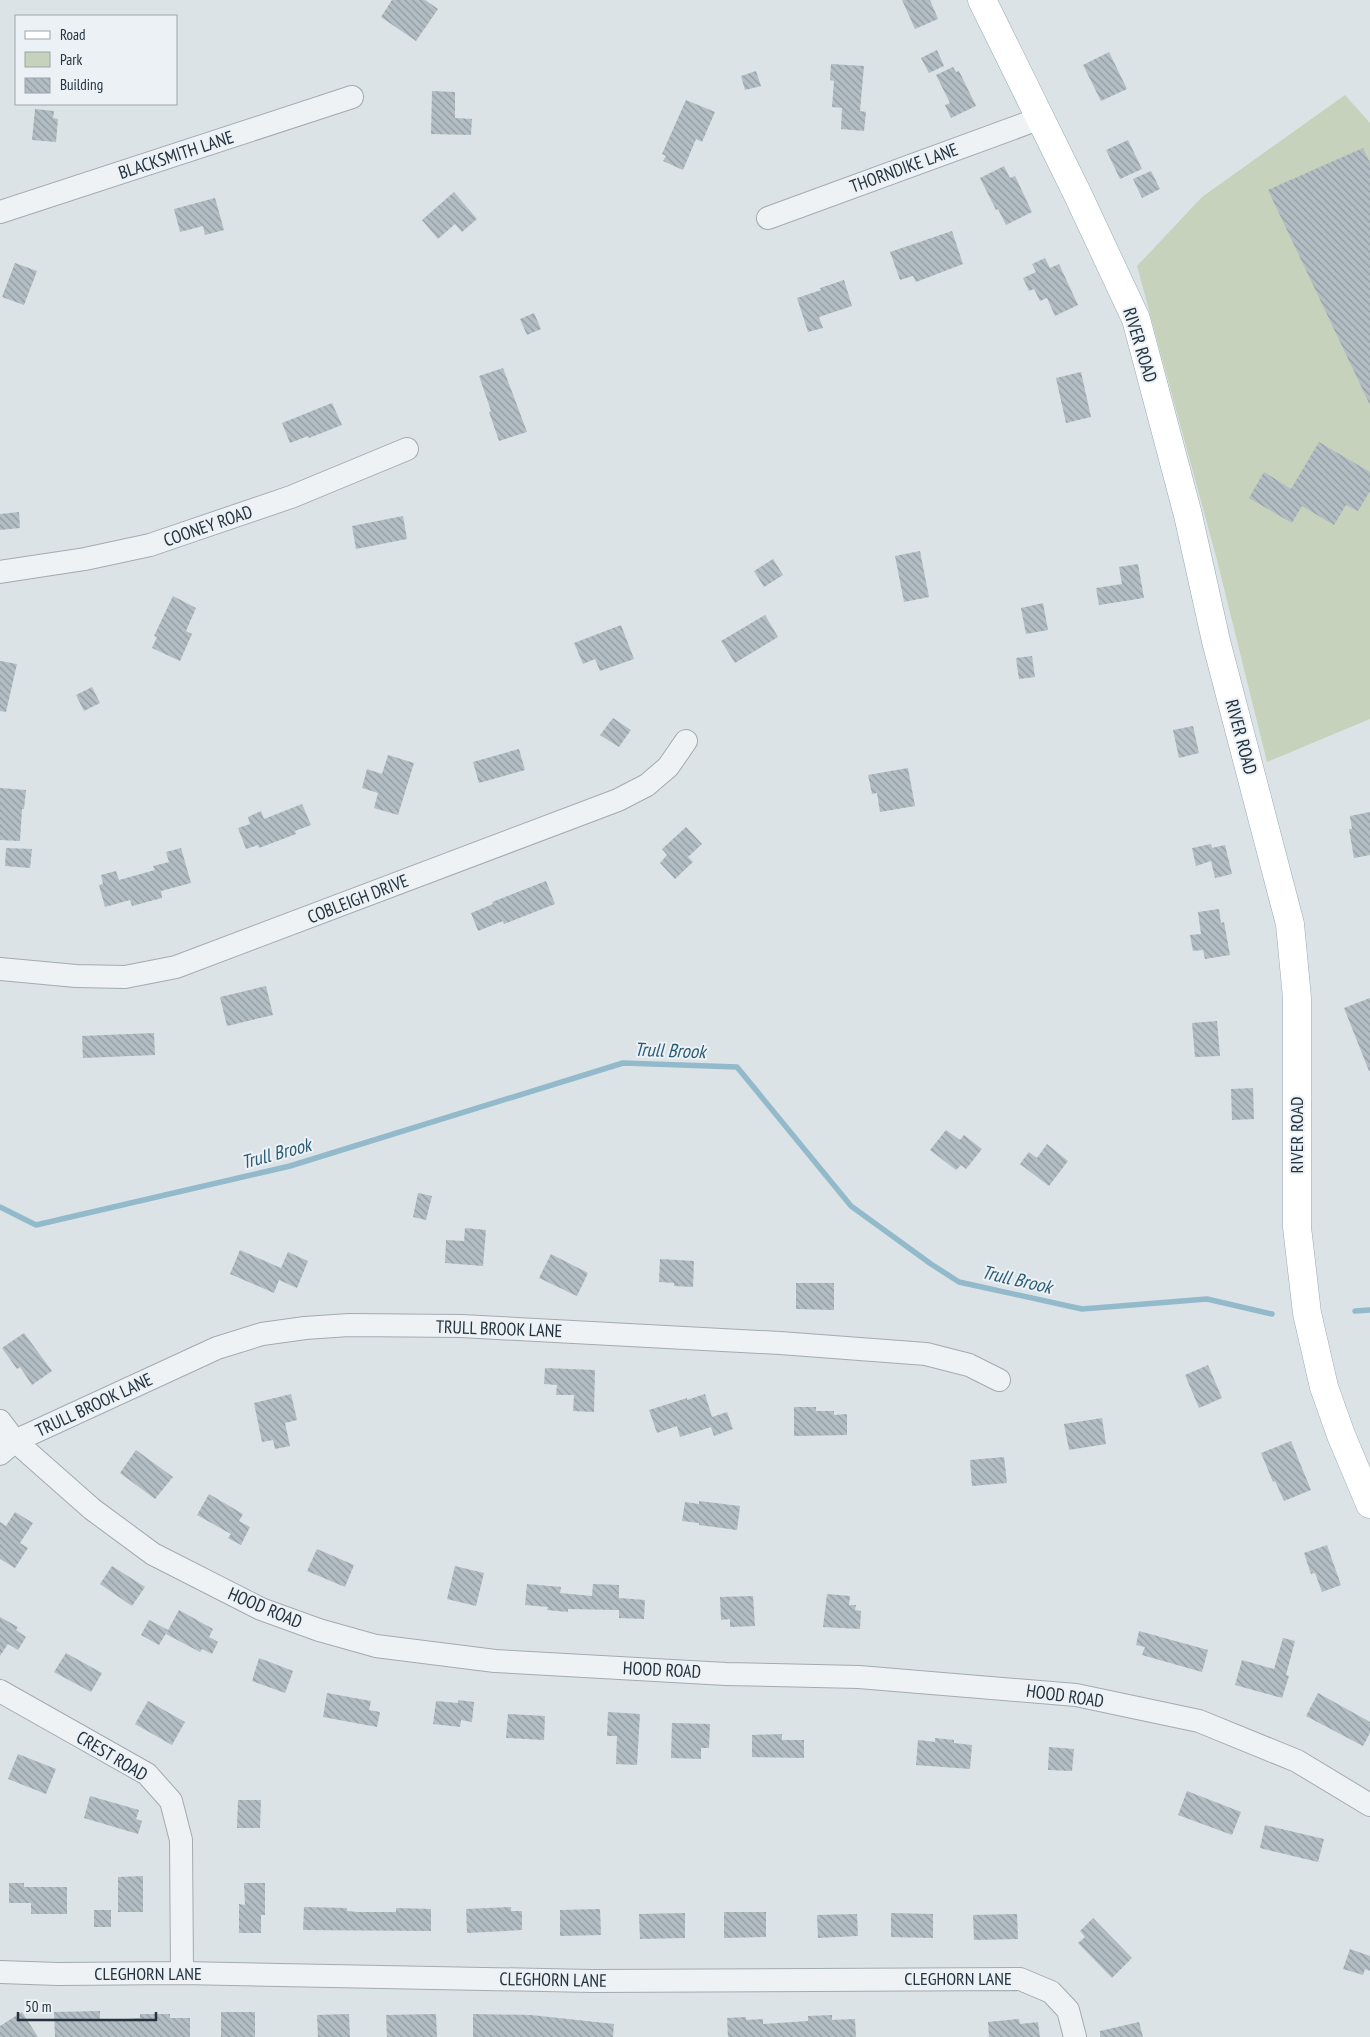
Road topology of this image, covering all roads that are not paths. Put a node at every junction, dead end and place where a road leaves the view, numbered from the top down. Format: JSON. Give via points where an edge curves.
{"nodes":[{"id":1,"x":982,"y":0,"type":"edge"},
{"id":2,"x":352,"y":97,"type":"dead end"},
{"id":3,"x":1040,"y":118,"type":"junction"},
{"id":4,"x":0,"y":212,"type":"edge"},
{"id":5,"x":768,"y":218,"type":"dead end"},
{"id":6,"x":407,"y":449,"type":"dead end"},
{"id":7,"x":0,"y":572,"type":"edge"},
{"id":8,"x":686,"y":741,"type":"dead end"},
{"id":9,"x":0,"y":969,"type":"edge"},
{"id":10,"x":999,"y":1380,"type":"dead end"},
{"id":11,"x":0,"y":1421,"type":"edge"},
{"id":12,"x":8,"y":1448,"type":"edge"},
{"id":13,"x":1370,"y":1504,"type":"edge"},
{"id":14,"x":0,"y":1691,"type":"edge"},
{"id":15,"x":1370,"y":1805,"type":"edge"},
{"id":16,"x":0,"y":1972,"type":"edge"},
{"id":17,"x":182,"y":1973,"type":"junction"},
{"id":18,"x":1074,"y":2037,"type":"edge"}],
"edges":[{"from":1,"to":3,"type":"main road","name":"RIVER ROAD"},
{"from":2,"to":4,"type":"street","name":"BLACKSMITH LANE"},
{"from":3,"to":5,"type":"street","name":"THORNDIKE LANE"},
{"from":3,"to":13,"type":"main road","name":"RIVER ROAD","via":[[1136,319],[1290,924],[1297,998],[1297,1227],[1307,1313],[1324,1387]]},
{"from":6,"to":7,"type":"street","name":"COONEY ROAD","via":[[291,497],[150,545]]},
{"from":8,"to":9,"type":"street","name":"COBLEIGH DRIVE","via":[[668,767],[647,785],[618,800],[176,967],[125,977]]},
{"from":10,"to":12,"type":"street","name":"TRULL BROOK LANE","via":[[969,1365],[926,1354],[780,1343],[461,1326],[305,1328],[262,1334],[217,1348]]},
{"from":11,"to":12,"type":"street","name":"HOOD ROAD"},
{"from":12,"to":15,"type":"street","name":"HOOD ROAD","via":[[153,1554],[261,1609],[376,1646],[495,1661],[726,1674],[859,1677],[1076,1695],[1199,1721],[1298,1761]]},
{"from":14,"to":17,"type":"street","name":"CREST ROAD","via":[[147,1774],[171,1801],[181,1840]]},
{"from":16,"to":17,"type":"street","name":"CLEGHORN LANE"},
{"from":17,"to":18,"type":"street","name":"CLEGHORN LANE","via":[[592,1981],[1020,1979],[1051,1992],[1068,2010]]}]}
